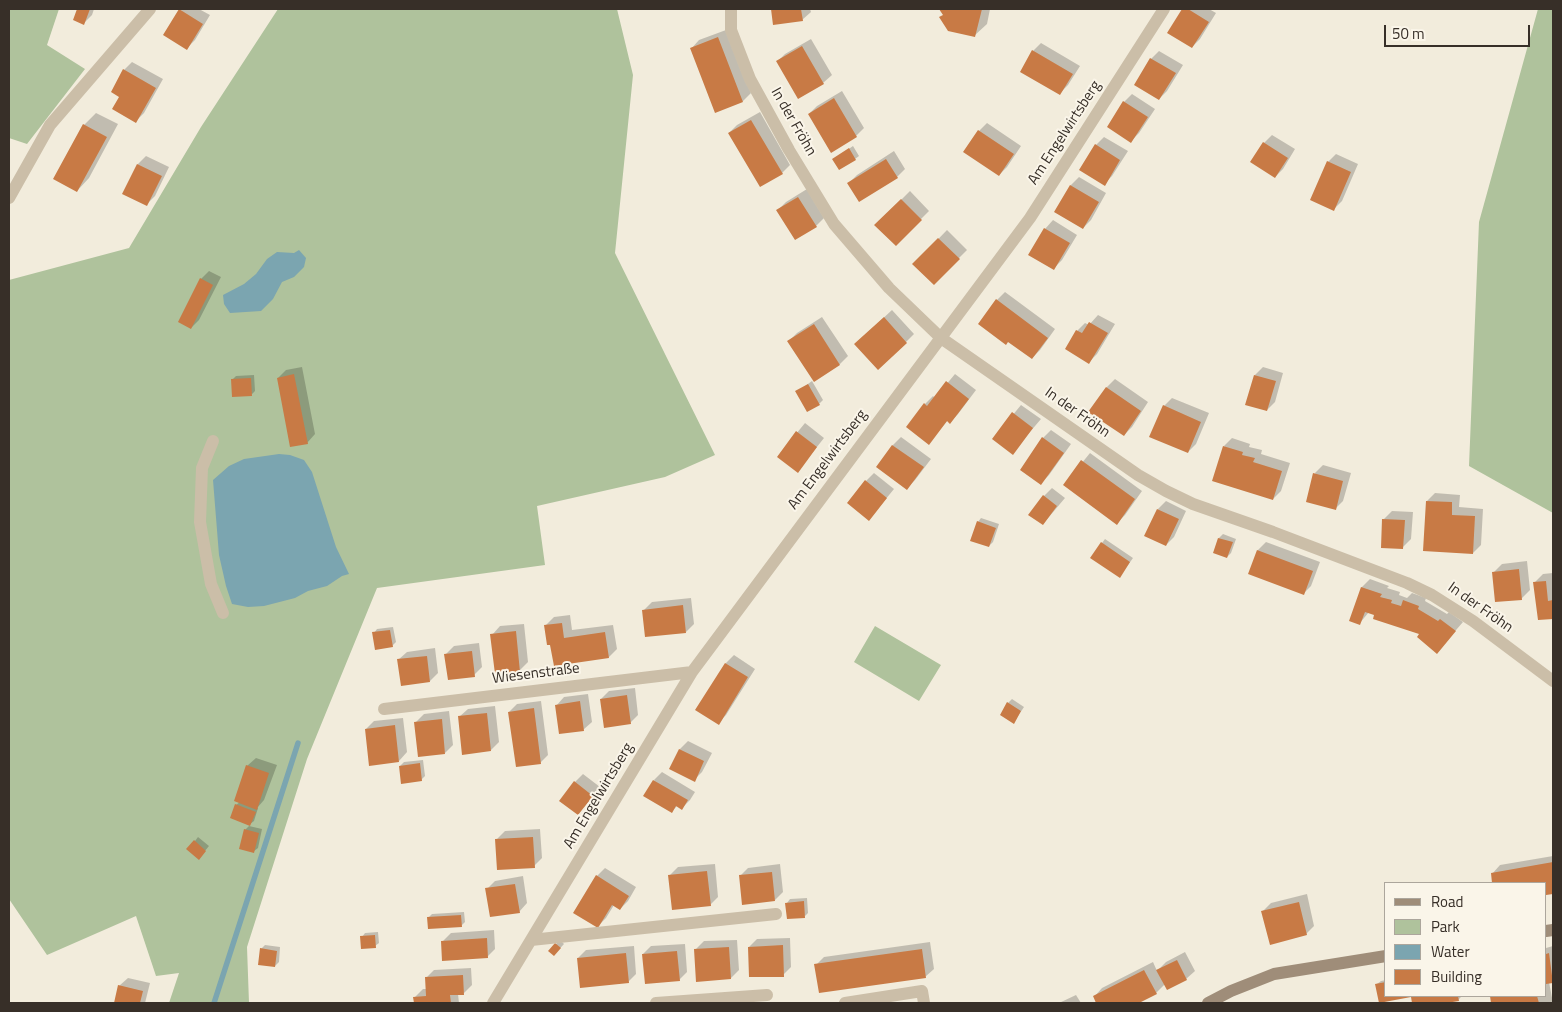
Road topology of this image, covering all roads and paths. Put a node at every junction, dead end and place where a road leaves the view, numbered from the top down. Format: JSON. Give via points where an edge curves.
{"nodes":[{"id":1,"x":150,"y":9,"type":"edge"},
{"id":2,"x":731,"y":9,"type":"edge"},
{"id":3,"x":1164,"y":9,"type":"edge"},
{"id":4,"x":9,"y":198,"type":"edge"},
{"id":5,"x":941,"y":338,"type":"junction"},
{"id":6,"x":213,"y":441,"type":"dead end"},
{"id":7,"x":223,"y":612,"type":"dead end"},
{"id":8,"x":692,"y":672,"type":"junction"},
{"id":9,"x":1553,"y":681,"type":"edge"},
{"id":10,"x":384,"y":709,"type":"dead end"},
{"id":11,"x":776,"y":914,"type":"dead end"},
{"id":12,"x":531,"y":940,"type":"junction"},
{"id":13,"x":1384,"y":956,"type":"edge"},
{"id":14,"x":766,"y":995,"type":"dead end"},
{"id":15,"x":493,"y":1003,"type":"edge"},
{"id":16,"x":656,"y":1003,"type":"edge"},
{"id":17,"x":844,"y":1003,"type":"edge"},
{"id":18,"x":924,"y":1003,"type":"edge"},
{"id":19,"x":1208,"y":1003,"type":"edge"}],
"edges":[{"from":1,"to":4,"type":"street","via":[[50,125]]},
{"from":2,"to":5,"type":"street","name":"In der Fröhn","via":[[731,30],[750,79],[834,224],[889,288]]},
{"from":3,"to":5,"type":"street","name":"Am Engelwirtsberg","via":[[1030,218]]},
{"from":5,"to":8,"type":"street","name":"Am Engelwirtsberg"},
{"from":5,"to":9,"type":"street","name":"In der Fröhn","via":[[1138,475],[1166,491],[1432,595],[1473,620]]},
{"from":6,"to":7,"type":"street","via":[[202,468],[200,522],[210,584]]},
{"from":8,"to":10,"type":"street","name":"Wiesenstraße"},
{"from":8,"to":12,"type":"street","name":"Am Engelwirtsberg"},
{"from":11,"to":12,"type":"street"},
{"from":12,"to":15,"type":"street","name":"Am Engelwirtsberg"},
{"from":13,"to":19,"type":"main road","via":[[1274,974]]},
{"from":14,"to":16,"type":"street"},
{"from":17,"to":18,"type":"street","via":[[922,991]]}]}
